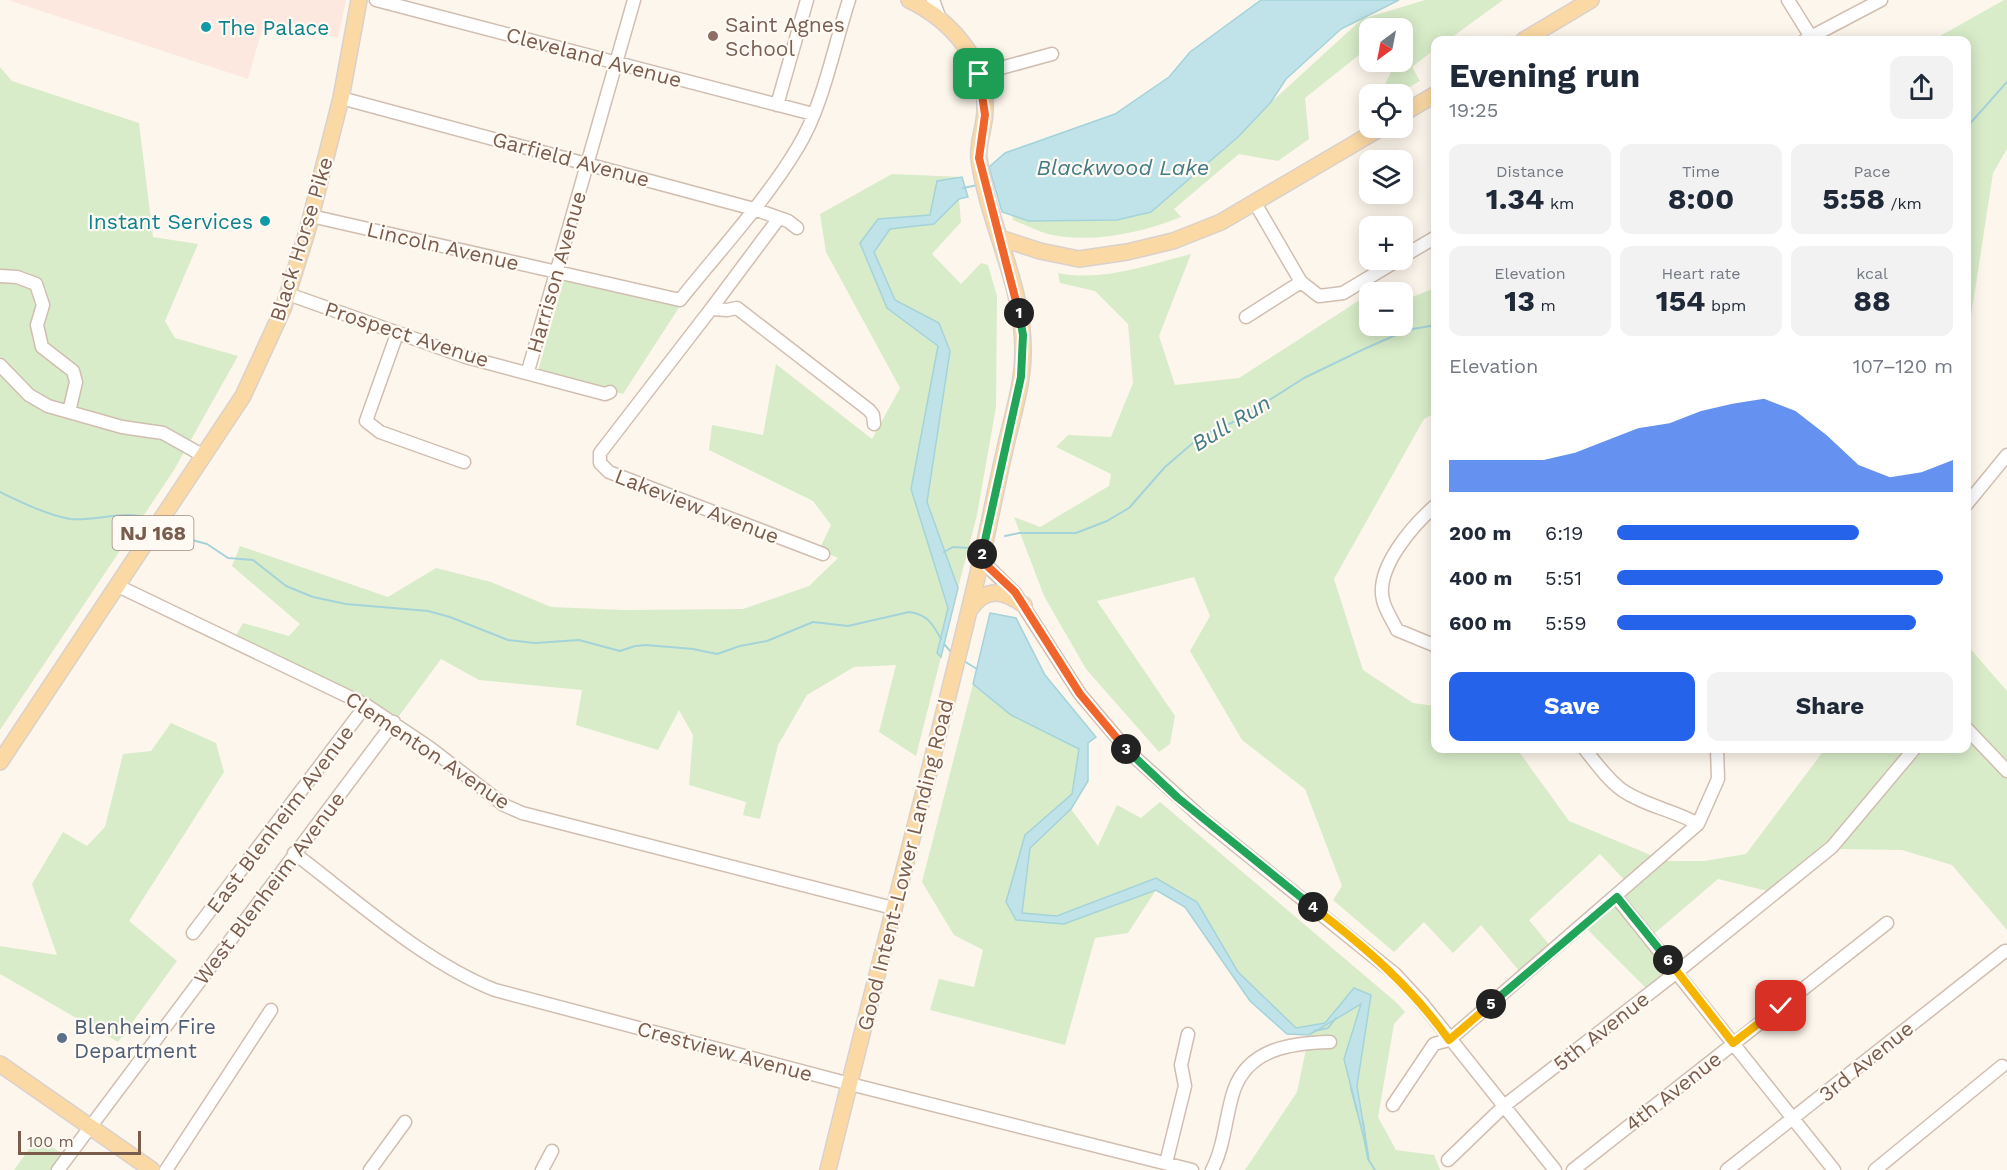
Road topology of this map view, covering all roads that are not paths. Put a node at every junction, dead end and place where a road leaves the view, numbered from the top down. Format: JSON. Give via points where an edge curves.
{"nodes":[{"id":1,"x":359,"y":0,"type":"edge"},
{"id":2,"x":376,"y":0,"type":"edge"},
{"id":3,"x":634,"y":0,"type":"edge"},
{"id":4,"x":807,"y":0,"type":"edge"},
{"id":5,"x":849,"y":0,"type":"edge"},
{"id":6,"x":909,"y":0,"type":"edge"},
{"id":7,"x":933,"y":0,"type":"edge"},
{"id":8,"x":1591,"y":0,"type":"edge"},
{"id":9,"x":1788,"y":0,"type":"edge"},
{"id":10,"x":1881,"y":0,"type":"edge"},
{"id":11,"x":940,"y":19,"type":"junction"},
{"id":12,"x":1531,"y":36,"type":"edge"},
{"id":13,"x":1806,"y":36,"type":"edge"},
{"id":14,"x":1814,"y":36,"type":"edge"},
{"id":15,"x":1052,"y":54,"type":"dead end"},
{"id":16,"x":616,"y":63,"type":"junction"},
{"id":17,"x":979,"y":74,"type":"junction"},
{"id":18,"x":1431,"y":97,"type":"edge"},
{"id":19,"x":341,"y":98,"type":"junction"},
{"id":20,"x":777,"y":105,"type":"junction"},
{"id":21,"x":1413,"y":108,"type":"edge"},
{"id":22,"x":813,"y":114,"type":"junction"},
{"id":23,"x":1363,"y":138,"type":"edge"},
{"id":24,"x":588,"y":164,"type":"junction"},
{"id":25,"x":1255,"y":203,"type":"junction"},
{"id":26,"x":754,"y":209,"type":"junction"},
{"id":27,"x":311,"y":216,"type":"junction"},
{"id":28,"x":779,"y":218,"type":"junction"},
{"id":29,"x":797,"y":228,"type":"dead end"},
{"id":30,"x":1000,"y":238,"type":"junction"},
{"id":31,"x":1431,"y":240,"type":"edge"},
{"id":32,"x":1413,"y":251,"type":"edge"},
{"id":33,"x":1381,"y":270,"type":"edge"},
{"id":34,"x":556,"y":272,"type":"junction"},
{"id":35,"x":0,"y":276,"type":"edge"},
{"id":36,"x":1301,"y":282,"type":"junction"},
{"id":37,"x":288,"y":294,"type":"junction"},
{"id":38,"x":711,"y":309,"type":"junction"},
{"id":39,"x":1246,"y":317,"type":"dead end"},
{"id":40,"x":397,"y":334,"type":"junction"},
{"id":41,"x":0,"y":365,"type":"edge"},
{"id":42,"x":528,"y":371,"type":"junction"},
{"id":43,"x":610,"y":392,"type":"dead end"},
{"id":44,"x":69,"y":412,"type":"junction"},
{"id":45,"x":874,"y":424,"type":"dead end"},
{"id":46,"x":2007,"y":454,"type":"edge"},
{"id":47,"x":204,"y":456,"type":"junction"},
{"id":48,"x":464,"y":462,"type":"dead end"},
{"id":49,"x":1971,"y":499,"type":"edge"},
{"id":50,"x":1431,"y":510,"type":"edge"},
{"id":51,"x":823,"y":554,"type":"dead end"},
{"id":52,"x":981,"y":560,"type":"junction"},
{"id":53,"x":118,"y":586,"type":"junction"},
{"id":54,"x":1024,"y":605,"type":"junction"},
{"id":55,"x":968,"y":614,"type":"junction"},
{"id":56,"x":1431,"y":644,"type":"edge"},
{"id":57,"x":366,"y":705,"type":"junction"},
{"id":58,"x":394,"y":722,"type":"junction"},
{"id":59,"x":1971,"y":733,"type":"edge"},
{"id":60,"x":1588,"y":753,"type":"edge"},
{"id":61,"x":1718,"y":753,"type":"edge"},
{"id":62,"x":1911,"y":753,"type":"edge"},
{"id":63,"x":0,"y":762,"type":"edge"},
{"id":64,"x":2007,"y":771,"type":"edge"},
{"id":65,"x":1698,"y":824,"type":"junction"},
{"id":66,"x":294,"y":854,"type":"junction"},
{"id":67,"x":1617,"y":897,"type":"junction"},
{"id":68,"x":893,"y":908,"type":"junction"},
{"id":69,"x":1887,"y":922,"type":"dead end"},
{"id":70,"x":193,"y":933,"type":"dead end"},
{"id":71,"x":2005,"y":951,"type":"dead end"},
{"id":72,"x":1677,"y":972,"type":"junction"},
{"id":73,"x":271,"y":1010,"type":"dead end"},
{"id":74,"x":1188,"y":1034,"type":"dead end"},
{"id":75,"x":1449,"y":1040,"type":"junction"},
{"id":76,"x":1324,"y":1042,"type":"dead end"},
{"id":77,"x":1733,"y":1043,"type":"junction"},
{"id":78,"x":0,"y":1064,"type":"edge"},
{"id":79,"x":2002,"y":1066,"type":"dead end"},
{"id":80,"x":850,"y":1084,"type":"junction"},
{"id":81,"x":1393,"y":1105,"type":"dead end"},
{"id":82,"x":1503,"y":1106,"type":"junction"},
{"id":83,"x":1794,"y":1119,"type":"junction"},
{"id":84,"x":405,"y":1122,"type":"dead end"},
{"id":85,"x":91,"y":1127,"type":"junction"},
{"id":86,"x":552,"y":1151,"type":"dead end"},
{"id":87,"x":1448,"y":1160,"type":"dead end"},
{"id":88,"x":1166,"y":1163,"type":"junction"},
{"id":89,"x":58,"y":1170,"type":"edge"},
{"id":90,"x":152,"y":1170,"type":"edge"},
{"id":91,"x":166,"y":1170,"type":"edge"},
{"id":92,"x":370,"y":1170,"type":"edge"},
{"id":93,"x":542,"y":1170,"type":"edge"},
{"id":94,"x":828,"y":1170,"type":"edge"},
{"id":95,"x":1192,"y":1170,"type":"edge"},
{"id":96,"x":1212,"y":1170,"type":"edge"},
{"id":97,"x":1555,"y":1170,"type":"edge"},
{"id":98,"x":1573,"y":1170,"type":"edge"},
{"id":99,"x":1727,"y":1170,"type":"edge"},
{"id":100,"x":1834,"y":1170,"type":"edge"},
{"id":101,"x":1875,"y":1170,"type":"edge"}],
"edges":[{"from":1,"to":19,"type":"main road","name":"Black Horse Pike","number":"NJ 168"},
{"from":2,"to":16,"type":"street","name":"Cleveland Avenue"},
{"from":3,"to":16,"type":"street","name":"Harrison Avenue"},
{"from":4,"to":20,"type":"street"},
{"from":5,"to":22,"type":"street"},
{"from":6,"to":11,"type":"main road","name":"Good Intent-Lower Landing Road"},
{"from":7,"to":11,"type":"street"},
{"from":8,"to":12,"type":"main road"},
{"from":9,"to":13,"type":"street"},
{"from":10,"to":14,"type":"street"},
{"from":11,"to":17,"type":"main road","name":"Good Intent-Lower Landing Road","via":[[962,41]]},
{"from":15,"to":17,"type":"street"},
{"from":16,"to":20,"type":"street","name":"Cleveland Avenue"},
{"from":16,"to":24,"type":"street","name":"Harrison Avenue"},
{"from":17,"to":30,"type":"main road","name":"Good Intent-Lower Landing Road","via":[[985,103],[979,149],[981,167]]},
{"from":18,"to":21,"type":"main road"},
{"from":19,"to":24,"type":"street","name":"Garfield Avenue"},
{"from":19,"to":27,"type":"main road","name":"Black Horse Pike","number":"NJ 168"},
{"from":20,"to":22,"type":"street","name":"Cleveland Avenue"},
{"from":22,"to":26,"type":"street","via":[[798,146]]},
{"from":23,"to":25,"type":"main road"},
{"from":24,"to":26,"type":"street","name":"Garfield Avenue"},
{"from":24,"to":34,"type":"street","name":"Harrison Avenue"},
{"from":25,"to":30,"type":"main road","via":[[1190,236],[1096,257],[1060,257]]},
{"from":25,"to":36,"type":"street"},
{"from":26,"to":28,"type":"street","name":"Garfield Avenue"},
{"from":26,"to":34,"type":"street","name":"Lincoln Avenue","via":[[680,300]]},
{"from":27,"to":34,"type":"street","name":"Lincoln Avenue"},
{"from":27,"to":37,"type":"main road","name":"Black Horse Pike","number":"NJ 168"},
{"from":28,"to":29,"type":"street","name":"Garfield Avenue"},
{"from":28,"to":38,"type":"street"},
{"from":30,"to":52,"type":"main road","name":"Good Intent-Lower Landing Road","via":[[1019,311],[1023,354]]},
{"from":31,"to":32,"type":"street"},
{"from":33,"to":36,"type":"street","via":[[1331,296],[1313,294]]},
{"from":34,"to":42,"type":"street","name":"Harrison Avenue"},
{"from":35,"to":44,"type":"street","via":[[36,284],[43,305],[37,325],[42,347],[73,371],[76,382]]},
{"from":36,"to":39,"type":"street"},
{"from":37,"to":40,"type":"street","name":"Prospect Avenue"},
{"from":37,"to":47,"type":"main road","name":"Black Horse Pike","number":"NJ 168","via":[[243,396]]},
{"from":38,"to":45,"type":"street","via":[[737,308],[869,410]]},
{"from":38,"to":51,"type":"street","name":"Lakeview Avenue","via":[[600,453],[603,469]]},
{"from":40,"to":42,"type":"street","name":"Prospect Avenue","via":[[466,357]]},
{"from":40,"to":48,"type":"street","via":[[366,421],[371,427]]},
{"from":41,"to":44,"type":"street","via":[[29,395]]},
{"from":42,"to":43,"type":"street","name":"Prospect Avenue","via":[[605,394]]},
{"from":44,"to":47,"type":"street","via":[[122,427],[163,433]]},
{"from":46,"to":49,"type":"street"},
{"from":47,"to":53,"type":"main road","name":"Black Horse Pike","number":"NJ 168"},
{"from":50,"to":56,"type":"street","via":[[1405,537],[1383,583],[1383,601],[1398,630]]},
{"from":52,"to":54,"type":"street"},
{"from":52,"to":55,"type":"main road","name":"Good Intent-Lower Landing Road"},
{"from":53,"to":57,"type":"street","name":"Clementon Avenue"},
{"from":53,"to":63,"type":"main road","name":"Black Horse Pike","number":"NJ 168"},
{"from":54,"to":55,"type":"main road","via":[[1008,594],[992,591],[980,597]]},
{"from":54,"to":75,"type":"street","via":[[1080,694],[1129,752],[1241,851],[1380,960],[1421,1002]]},
{"from":55,"to":68,"type":"main road","name":"Good Intent-Lower Landing Road"},
{"from":57,"to":58,"type":"street","name":"Clementon Avenue"},
{"from":57,"to":70,"type":"street","name":"East Blenheim Avenue"},
{"from":58,"to":66,"type":"street","name":"West Blenheim Avenue"},
{"from":58,"to":68,"type":"street","name":"Clementon Avenue","via":[[504,805],[522,813]]},
{"from":59,"to":64,"type":"street"},
{"from":60,"to":65,"type":"street","via":[[1623,790]]},
{"from":61,"to":65,"type":"street","via":[[1718,779]]},
{"from":62,"to":72,"type":"street","name":"5th Avenue","via":[[1832,847]]},
{"from":65,"to":67,"type":"street"},
{"from":66,"to":80,"type":"street","name":"Crestview Avenue","via":[[467,979],[495,990]]},
{"from":66,"to":85,"type":"street","name":"West Blenheim Avenue"},
{"from":67,"to":72,"type":"street"},
{"from":67,"to":75,"type":"street"},
{"from":68,"to":80,"type":"main road","name":"Good Intent-Lower Landing Road"},
{"from":69,"to":77,"type":"street","name":"4th Avenue"},
{"from":71,"to":83,"type":"street","name":"3rd Avenue"},
{"from":72,"to":77,"type":"street"},
{"from":72,"to":82,"type":"street","name":"5th Avenue"},
{"from":73,"to":91,"type":"street"},
{"from":74,"to":88,"type":"street","via":[[1181,1065],[1185,1086]]},
{"from":75,"to":81,"type":"street","via":[[1434,1044]]},
{"from":75,"to":82,"type":"street"},
{"from":76,"to":96,"type":"street","via":[[1276,1048],[1245,1070],[1235,1088]]},
{"from":77,"to":83,"type":"street"},
{"from":77,"to":98,"type":"street","name":"4th Avenue"},
{"from":78,"to":85,"type":"main road"},
{"from":79,"to":101,"type":"street"},
{"from":80,"to":88,"type":"street","name":"Crestview Avenue"},
{"from":80,"to":94,"type":"main road","name":"Good Intent-Lower Landing Road"},
{"from":82,"to":87,"type":"street","name":"5th Avenue"},
{"from":82,"to":97,"type":"street"},
{"from":83,"to":99,"type":"street","name":"3rd Avenue"},
{"from":83,"to":100,"type":"street"},
{"from":84,"to":92,"type":"street"},
{"from":85,"to":89,"type":"street","name":"West Blenheim Avenue"},
{"from":85,"to":90,"type":"main road"},
{"from":86,"to":93,"type":"street"},
{"from":88,"to":95,"type":"street","name":"Crestview Avenue"}]}
